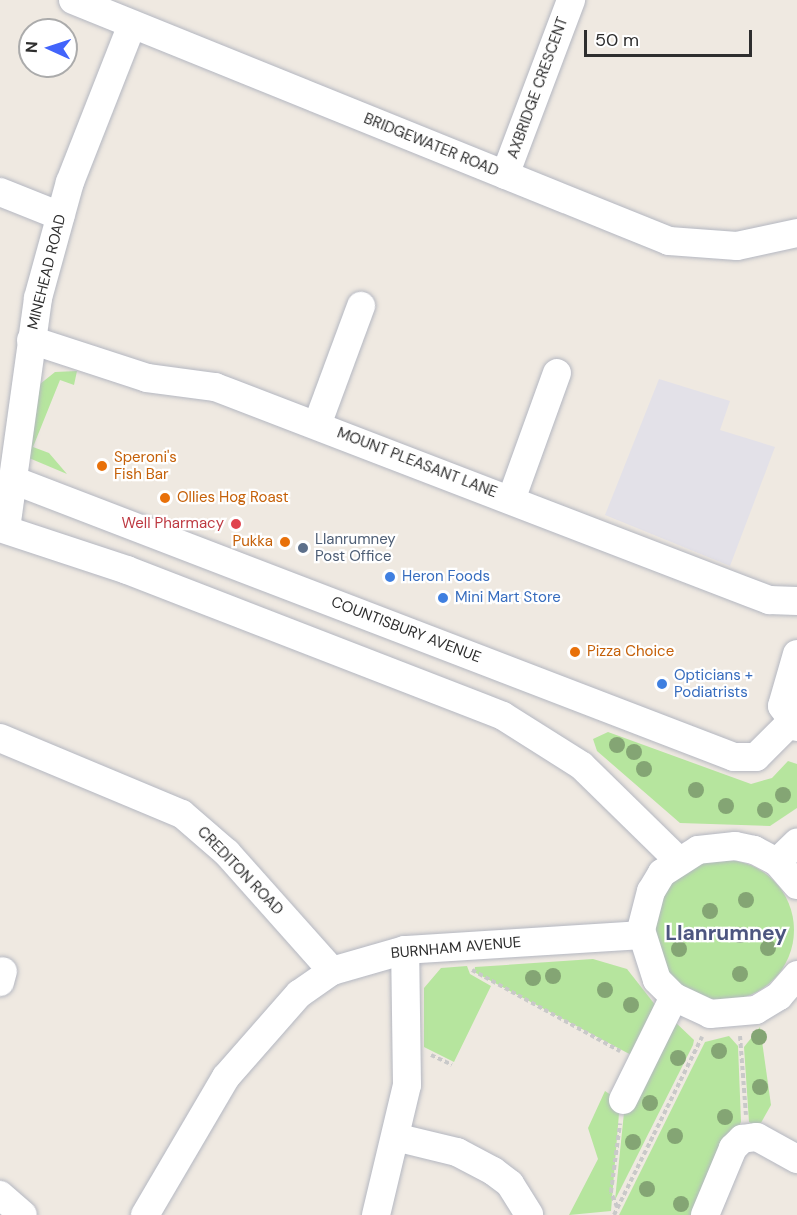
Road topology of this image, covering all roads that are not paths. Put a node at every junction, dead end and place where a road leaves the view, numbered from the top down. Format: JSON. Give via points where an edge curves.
{"nodes":[{"id":1,"x":73,"y":0,"type":"edge"},
{"id":2,"x":571,"y":0,"type":"edge"},
{"id":3,"x":132,"y":25,"type":"junction"},
{"id":4,"x":505,"y":175,"type":"junction"},
{"id":5,"x":0,"y":192,"type":"edge"},
{"id":6,"x":60,"y":216,"type":"junction"},
{"id":7,"x":797,"y":232,"type":"edge"},
{"id":8,"x":361,"y":306,"type":"dead end"},
{"id":9,"x":31,"y":340,"type":"junction"},
{"id":10,"x":558,"y":373,"type":"dead end"},
{"id":11,"x":317,"y":425,"type":"junction"},
{"id":12,"x":13,"y":480,"type":"junction"},
{"id":13,"x":511,"y":500,"type":"junction"},
{"id":14,"x":3,"y":529,"type":"edge"},
{"id":15,"x":797,"y":601,"type":"edge"},
{"id":16,"x":797,"y":654,"type":"edge"},
{"id":17,"x":794,"y":725,"type":"edge"},
{"id":18,"x":0,"y":738,"type":"edge"},
{"id":19,"x":787,"y":853,"type":"edge"},
{"id":20,"x":678,"y":860,"type":"junction"},
{"id":21,"x":797,"y":885,"type":"edge"},
{"id":22,"x":641,"y":935,"type":"junction"},
{"id":23,"x":405,"y":950,"type":"junction"},
{"id":24,"x":332,"y":971,"type":"junction"},
{"id":25,"x":797,"y":975,"type":"edge"},
{"id":26,"x":674,"y":997,"type":"junction"},
{"id":27,"x":623,"y":1100,"type":"road end"},
{"id":28,"x":399,"y":1138,"type":"junction"},
{"id":29,"x":797,"y":1159,"type":"edge"},
{"id":30,"x":0,"y":1195,"type":"edge"},
{"id":31,"x":23,"y":1215,"type":"edge"},
{"id":32,"x":145,"y":1215,"type":"edge"},
{"id":33,"x":376,"y":1215,"type":"edge"},
{"id":34,"x":529,"y":1215,"type":"edge"},
{"id":35,"x":705,"y":1215,"type":"edge"}],
"edges":[{"from":1,"to":3,"type":"street","name":"BRIDGEWATER ROAD"},
{"from":2,"to":4,"type":"street","name":"AXBRIDGE CRESCENT"},
{"from":3,"to":4,"type":"street","name":"BRIDGEWATER ROAD"},
{"from":3,"to":6,"type":"street","name":"MINEHEAD ROAD"},
{"from":4,"to":7,"type":"street","name":"BRIDGEWATER ROAD","via":[[669,241],[737,246]]},
{"from":5,"to":6,"type":"street"},
{"from":6,"to":9,"type":"street","name":"MINEHEAD ROAD"},
{"from":8,"to":11,"type":"street"},
{"from":9,"to":11,"type":"street","name":"MOUNT PLEASANT LANE","via":[[147,378],[215,387]]},
{"from":9,"to":12,"type":"street","name":"MINEHEAD ROAD"},
{"from":10,"to":13,"type":"street"},
{"from":11,"to":13,"type":"street","name":"MOUNT PLEASANT LANE"},
{"from":12,"to":14,"type":"street","name":"MINEHEAD ROAD"},
{"from":12,"to":17,"type":"street","name":"COUNTISBURY AVENUE","via":[[734,757],[756,757]]},
{"from":13,"to":15,"type":"street","name":"MOUNT PLEASANT LANE","via":[[769,600]]},
{"from":14,"to":20,"type":"street","via":[[203,599],[512,720],[552,743],[608,788]]},
{"from":16,"to":17,"type":"street","name":"COUNTISBURY AVENUE","via":[[782,706]]},
{"from":18,"to":24,"type":"street","name":"CREDITON ROAD","via":[[182,814],[227,853]]},
{"from":19,"to":20,"type":"street","via":[[735,846],[698,850]]},
{"from":19,"to":21,"type":"street"},
{"from":20,"to":22,"type":"street","via":[[651,891]]},
{"from":22,"to":23,"type":"street","name":"BURNHAM AVENUE"},
{"from":22,"to":26,"type":"street","via":[[647,961]]},
{"from":23,"to":24,"type":"street","name":"BURNHAM AVENUE"},
{"from":23,"to":28,"type":"street","via":[[409,1044]]},
{"from":24,"to":32,"type":"street","name":"BURNHAM AVENUE","via":[[299,994],[232,1069]]},
{"from":25,"to":26,"type":"street","via":[[771,1002],[739,1014],[710,1014]]},
{"from":26,"to":27,"type":"street"},
{"from":28,"to":33,"type":"street"},
{"from":28,"to":34,"type":"street","via":[[457,1152],[493,1171],[510,1184]]},
{"from":29,"to":35,"type":"street","via":[[747,1137],[733,1148]]},
{"from":30,"to":31,"type":"street"}]}
